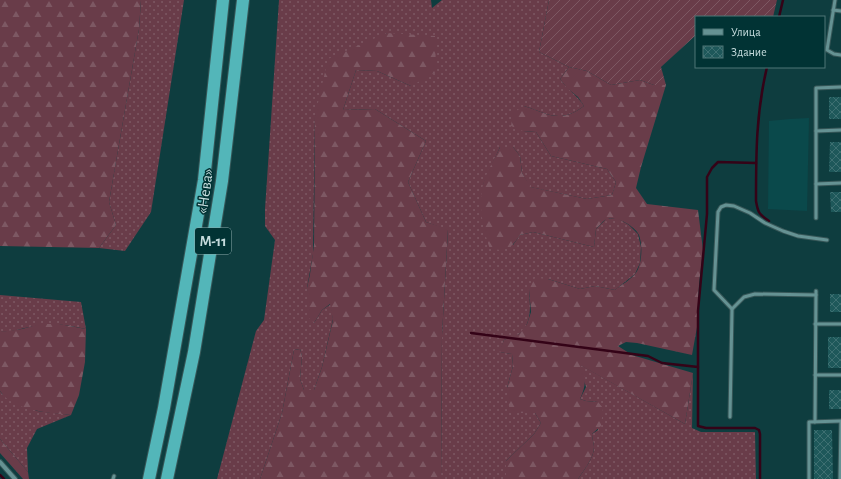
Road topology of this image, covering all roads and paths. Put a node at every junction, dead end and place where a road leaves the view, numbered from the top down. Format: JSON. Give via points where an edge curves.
{"nodes":[{"id":1,"x":224,"y":0,"type":"edge"},
{"id":2,"x":243,"y":0,"type":"edge"},
{"id":3,"x":835,"y":0,"type":"edge"},
{"id":4,"x":833,"y":10,"type":"junction"},
{"id":5,"x":841,"y":11,"type":"edge"},
{"id":6,"x":841,"y":55,"type":"edge"},
{"id":7,"x":841,"y":88,"type":"edge"},
{"id":8,"x":841,"y":130,"type":"edge"},
{"id":9,"x":816,"y":131,"type":"junction"},
{"id":10,"x":841,"y":183,"type":"edge"},
{"id":11,"x":816,"y":184,"type":"junction"},
{"id":12,"x":816,"y":218,"type":"dead end"},
{"id":13,"x":827,"y":240,"type":"dead end"},
{"id":14,"x":816,"y":291,"type":"dead end"},
{"id":15,"x":816,"y":295,"type":"junction"},
{"id":16,"x":732,"y":309,"type":"junction"},
{"id":17,"x":815,"y":324,"type":"junction"},
{"id":18,"x":841,"y":324,"type":"edge"},
{"id":19,"x":815,"y":375,"type":"junction"},
{"id":20,"x":841,"y":375,"type":"edge"},
{"id":21,"x":730,"y":417,"type":"dead end"},
{"id":22,"x":815,"y":422,"type":"junction"},
{"id":23,"x":841,"y":422,"type":"edge"},
{"id":24,"x":0,"y":462,"type":"edge"},
{"id":25,"x":15,"y":479,"type":"edge"},
{"id":26,"x":149,"y":479,"type":"edge"},
{"id":27,"x":167,"y":479,"type":"edge"},
{"id":28,"x":809,"y":479,"type":"edge"},
{"id":29,"x":840,"y":479,"type":"edge"}],
"edges":[{"from":1,"to":26,"type":"highway","name":"«Нева»","number":"М-11","via":[[204,180]]},
{"from":2,"to":27,"type":"highway","name":"«Нева»","number":"М-11","via":[[222,181],[194,352]]},
{"from":3,"to":4,"type":"lane"},
{"from":4,"to":5,"type":"lane"},
{"from":4,"to":6,"type":"lane","via":[[826,50]]},
{"from":7,"to":9,"type":"lane","via":[[816,88]]},
{"from":8,"to":9,"type":"lane"},
{"from":9,"to":11,"type":"lane"},
{"from":10,"to":11,"type":"lane"},
{"from":11,"to":12,"type":"lane"},
{"from":13,"to":16,"type":"lane","via":[[798,236],[765,223],[740,208],[726,205],[721,207],[718,212],[714,290]]},
{"from":14,"to":15,"type":"lane"},
{"from":15,"to":16,"type":"lane","via":[[755,294],[744,297]]},
{"from":15,"to":17,"type":"lane"},
{"from":16,"to":21,"type":"lane"},
{"from":17,"to":18,"type":"lane"},
{"from":17,"to":19,"type":"lane"},
{"from":19,"to":20,"type":"lane"},
{"from":19,"to":22,"type":"lane"},
{"from":22,"to":23,"type":"lane"},
{"from":22,"to":28,"type":"lane","via":[[809,422]]},
{"from":23,"to":29,"type":"lane"},
{"from":24,"to":25,"type":"street"}]}
